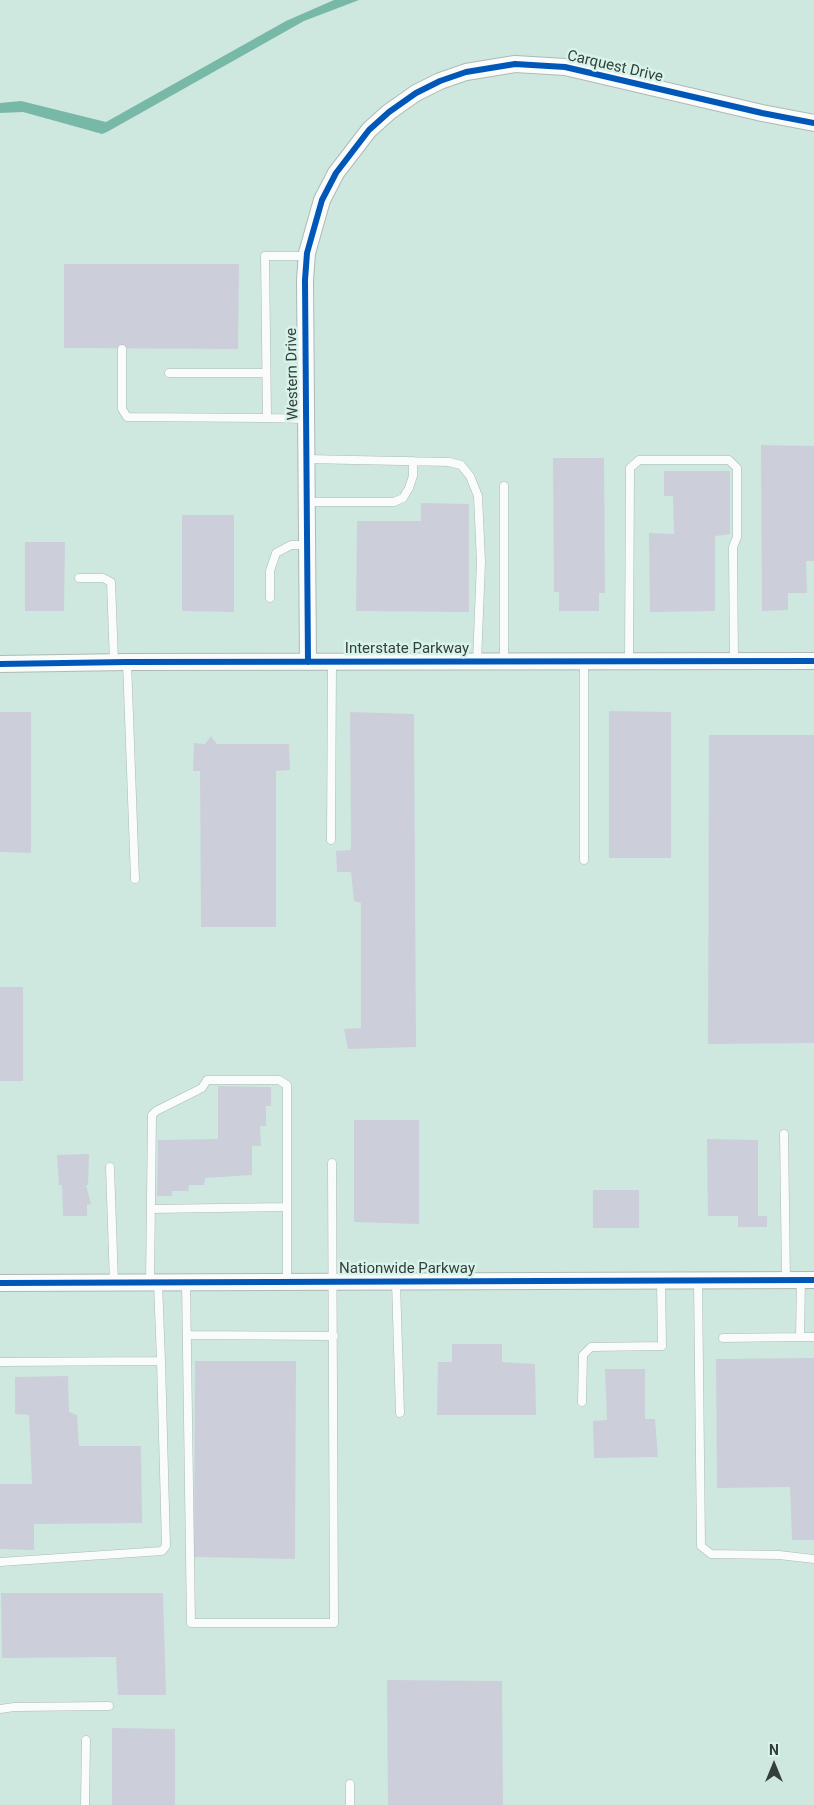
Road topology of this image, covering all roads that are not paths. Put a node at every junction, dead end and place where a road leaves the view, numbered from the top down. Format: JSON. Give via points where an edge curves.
{"nodes":[{"id":1,"x":389,"y":112,"type":"joint"},
{"id":2,"x":814,"y":123,"type":"edge"},
{"id":3,"x":307,"y":256,"type":"junction"},
{"id":4,"x":122,"y":349,"type":"dead end"},
{"id":5,"x":169,"y":373,"type":"dead end"},
{"id":6,"x":266,"y":373,"type":"junction"},
{"id":7,"x":267,"y":418,"type":"junction"},
{"id":8,"x":306,"y":419,"type":"junction"},
{"id":9,"x":306,"y":459,"type":"junction"},
{"id":10,"x":413,"y":461,"type":"junction"},
{"id":11,"x":504,"y":486,"type":"dead end"},
{"id":12,"x":307,"y":502,"type":"junction"},
{"id":13,"x":307,"y":545,"type":"junction"},
{"id":14,"x":79,"y":578,"type":"dead end"},
{"id":15,"x":270,"y":598,"type":"dead end"},
{"id":16,"x":121,"y":662,"type":"junction"},
{"id":17,"x":308,"y":662,"type":"junction"},
{"id":18,"x":332,"y":662,"type":"junction"},
{"id":19,"x":477,"y":662,"type":"junction"},
{"id":20,"x":504,"y":662,"type":"junction"},
{"id":21,"x":584,"y":662,"type":"junction"},
{"id":22,"x":629,"y":662,"type":"junction"},
{"id":23,"x":734,"y":662,"type":"junction"},
{"id":24,"x":814,"y":662,"type":"edge"},
{"id":25,"x":0,"y":664,"type":"edge"},
{"id":26,"x":331,"y":840,"type":"dead end"},
{"id":27,"x":584,"y":860,"type":"dead end"},
{"id":28,"x":135,"y":878,"type":"dead end"},
{"id":29,"x":784,"y":1134,"type":"dead end"},
{"id":30,"x":332,"y":1163,"type":"dead end"},
{"id":31,"x":110,"y":1167,"type":"dead end"},
{"id":32,"x":287,"y":1207,"type":"junction"},
{"id":33,"x":151,"y":1209,"type":"junction"},
{"id":34,"x":800,"y":1280,"type":"edge"},
{"id":35,"x":661,"y":1281,"type":"junction"},
{"id":36,"x":698,"y":1281,"type":"junction"},
{"id":37,"x":186,"y":1282,"type":"junction"},
{"id":38,"x":287,"y":1282,"type":"junction"},
{"id":39,"x":332,"y":1282,"type":"junction"},
{"id":40,"x":396,"y":1282,"type":"junction"},
{"id":41,"x":0,"y":1283,"type":"edge"},
{"id":42,"x":114,"y":1283,"type":"junction"},
{"id":43,"x":154,"y":1283,"type":"junction"},
{"id":44,"x":188,"y":1335,"type":"junction"},
{"id":45,"x":334,"y":1336,"type":"junction"},
{"id":46,"x":800,"y":1337,"type":"junction"},
{"id":47,"x":814,"y":1337,"type":"edge"},
{"id":48,"x":723,"y":1338,"type":"dead end"},
{"id":49,"x":161,"y":1360,"type":"junction"},
{"id":50,"x":0,"y":1362,"type":"edge"},
{"id":51,"x":582,"y":1402,"type":"dead end"},
{"id":52,"x":400,"y":1413,"type":"dead end"},
{"id":53,"x":814,"y":1559,"type":"edge"},
{"id":54,"x":0,"y":1562,"type":"edge"},
{"id":55,"x":109,"y":1706,"type":"dead end"},
{"id":56,"x":0,"y":1709,"type":"edge"},
{"id":57,"x":86,"y":1740,"type":"dead end"},
{"id":58,"x":350,"y":1784,"type":"dead end"},
{"id":59,"x":85,"y":1805,"type":"edge"},
{"id":60,"x":350,"y":1805,"type":"edge"}],
"edges":[{"from":1,"to":2,"type":"street","name":"Carquest Drive","via":[[416,93],[466,72],[492,66],[538,64],[565,67]]},
{"from":1,"to":3,"type":"street","name":"Western Drive","via":[[353,147],[336,173],[316,218]]},
{"from":3,"to":6,"type":"lane","via":[[265,256]]},
{"from":3,"to":8,"type":"street","name":"Western Drive"},
{"from":4,"to":7,"type":"lane","via":[[122,409],[127,417]]},
{"from":5,"to":6,"type":"lane"},
{"from":6,"to":7,"type":"lane"},
{"from":7,"to":8,"type":"lane"},
{"from":8,"to":9,"type":"street","name":"Western Drive"},
{"from":9,"to":10,"type":"lane"},
{"from":9,"to":12,"type":"street","name":"Western Drive"},
{"from":10,"to":12,"type":"lane","via":[[409,488],[398,500]]},
{"from":10,"to":19,"type":"lane","via":[[461,465],[470,476],[478,496]]},
{"from":11,"to":20,"type":"lane"},
{"from":12,"to":13,"type":"street","name":"Western Drive"},
{"from":13,"to":15,"type":"lane","via":[[291,545],[276,553],[270,571]]},
{"from":13,"to":17,"type":"street","name":"Western Drive"},
{"from":14,"to":16,"type":"lane","via":[[103,578],[112,582]]},
{"from":16,"to":17,"type":"street","name":"Interstate Parkway"},
{"from":16,"to":25,"type":"street","name":"Interstate Parkway"},
{"from":16,"to":28,"type":"lane"},
{"from":17,"to":18,"type":"street","name":"Interstate Parkway"},
{"from":18,"to":19,"type":"street","name":"Interstate Parkway"},
{"from":18,"to":26,"type":"lane"},
{"from":19,"to":20,"type":"street","name":"Interstate Parkway"},
{"from":20,"to":21,"type":"street","name":"Interstate Parkway"},
{"from":21,"to":22,"type":"street","name":"Interstate Parkway"},
{"from":21,"to":27,"type":"lane"},
{"from":22,"to":23,"type":"street","name":"Interstate Parkway"},
{"from":22,"to":23,"type":"lane","via":[[630,468],[639,460],[729,460],[737,468],[737,537],[733,547]]},
{"from":23,"to":24,"type":"street","name":"Interstate Parkway"},
{"from":29,"to":34,"type":"lane"},
{"from":30,"to":39,"type":"lane"},
{"from":31,"to":42,"type":"lane"},
{"from":32,"to":33,"type":"lane"},
{"from":32,"to":33,"type":"lane","via":[[287,1085],[279,1080],[207,1080],[202,1088],[152,1115]]},
{"from":32,"to":38,"type":"lane"},
{"from":33,"to":43,"type":"lane"},
{"from":34,"to":36,"type":"street","name":"Nationwide Parkway"},
{"from":34,"to":46,"type":"lane"},
{"from":35,"to":36,"type":"street","name":"Nationwide Parkway"},
{"from":35,"to":40,"type":"street","name":"Nationwide Parkway"},
{"from":35,"to":51,"type":"lane","via":[[662,1346],[591,1347],[583,1356]]},
{"from":36,"to":53,"type":"lane","via":[[701,1546],[711,1554]]},
{"from":37,"to":38,"type":"street","name":"Nationwide Parkway"},
{"from":37,"to":43,"type":"street","name":"Nationwide Parkway"},
{"from":37,"to":44,"type":"lane"},
{"from":38,"to":39,"type":"street","name":"Nationwide Parkway"},
{"from":39,"to":40,"type":"street","name":"Nationwide Parkway"},
{"from":39,"to":45,"type":"lane"},
{"from":40,"to":52,"type":"lane"},
{"from":41,"to":42,"type":"street","name":"Nationwide Parkway"},
{"from":42,"to":43,"type":"street","name":"Nationwide Parkway"},
{"from":43,"to":49,"type":"lane"},
{"from":44,"to":45,"type":"lane"},
{"from":44,"to":45,"type":"lane","via":[[191,1623],[334,1623]]},
{"from":46,"to":47,"type":"lane"},
{"from":46,"to":48,"type":"lane"},
{"from":49,"to":50,"type":"lane"},
{"from":49,"to":54,"type":"lane","via":[[166,1546],[162,1551]]},
{"from":55,"to":56,"type":"lane"},
{"from":57,"to":59,"type":"lane"},
{"from":58,"to":60,"type":"lane"}]}
